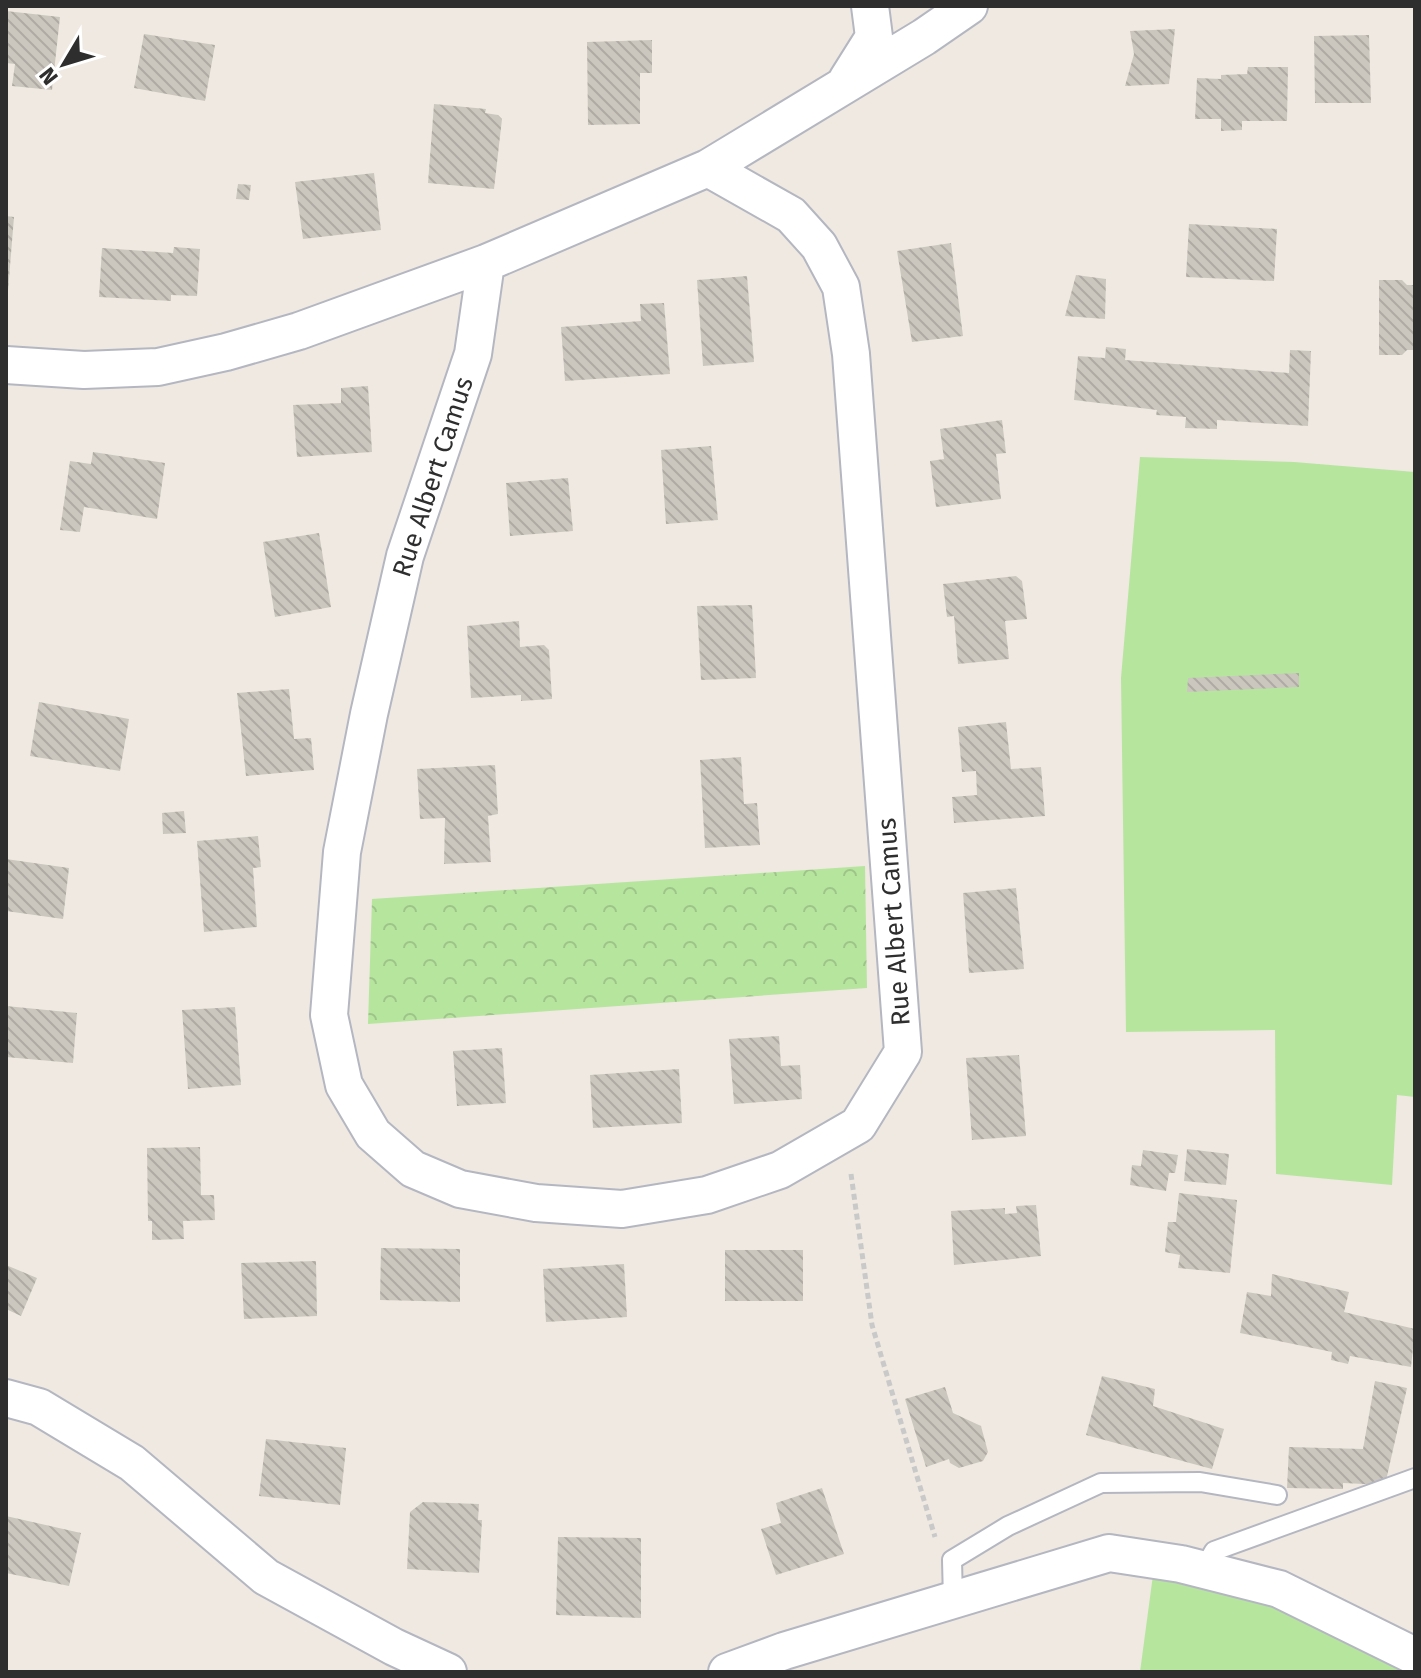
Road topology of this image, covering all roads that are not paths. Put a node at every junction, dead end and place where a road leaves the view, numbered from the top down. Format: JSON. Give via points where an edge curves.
{"nodes":[{"id":1,"x":870,"y":6,"type":"edge"},
{"id":2,"x":969,"y":6,"type":"edge"},
{"id":3,"x":843,"y":87,"type":"junction"},
{"id":4,"x":708,"y":168,"type":"junction"},
{"id":5,"x":486,"y":263,"type":"junction"},
{"id":6,"x":6,"y":365,"type":"edge"},
{"id":7,"x":6,"y":1398,"type":"edge"},
{"id":8,"x":1415,"y":1478,"type":"edge"},
{"id":9,"x":1277,"y":1495,"type":"dead end"},
{"id":10,"x":1203,"y":1570,"type":"junction"},
{"id":11,"x":953,"y":1600,"type":"junction"},
{"id":12,"x":1415,"y":1656,"type":"edge"},
{"id":13,"x":448,"y":1672,"type":"edge"},
{"id":14,"x":727,"y":1672,"type":"edge"}],
"edges":[{"from":1,"to":3,"type":"street","via":[[874,37]]},
{"from":2,"to":3,"type":"street"},
{"from":3,"to":4,"type":"street"},
{"from":4,"to":5,"type":"street"},
{"from":4,"to":5,"type":"street","name":"Rue Albert Camus","via":[[791,215],[819,246],[841,287],[851,354],[903,1052],[858,1125],[780,1170],[707,1195],[622,1209],[536,1203],[460,1189],[413,1169],[373,1134],[344,1085],[329,1015],[342,852],[405,556],[473,354]]},
{"from":5,"to":6,"type":"street","via":[[299,331],[158,367]]},
{"from":7,"to":13,"type":"street","via":[[39,1407],[132,1463],[266,1577]]},
{"from":8,"to":10,"type":"lane","via":[[1214,1551]]},
{"from":9,"to":11,"type":"lane","via":[[1200,1482],[1101,1483],[1008,1526],[952,1560]]},
{"from":10,"to":11,"type":"street","via":[[1109,1553]]},
{"from":10,"to":12,"type":"street","via":[[1279,1589]]},
{"from":11,"to":14,"type":"street"}]}
